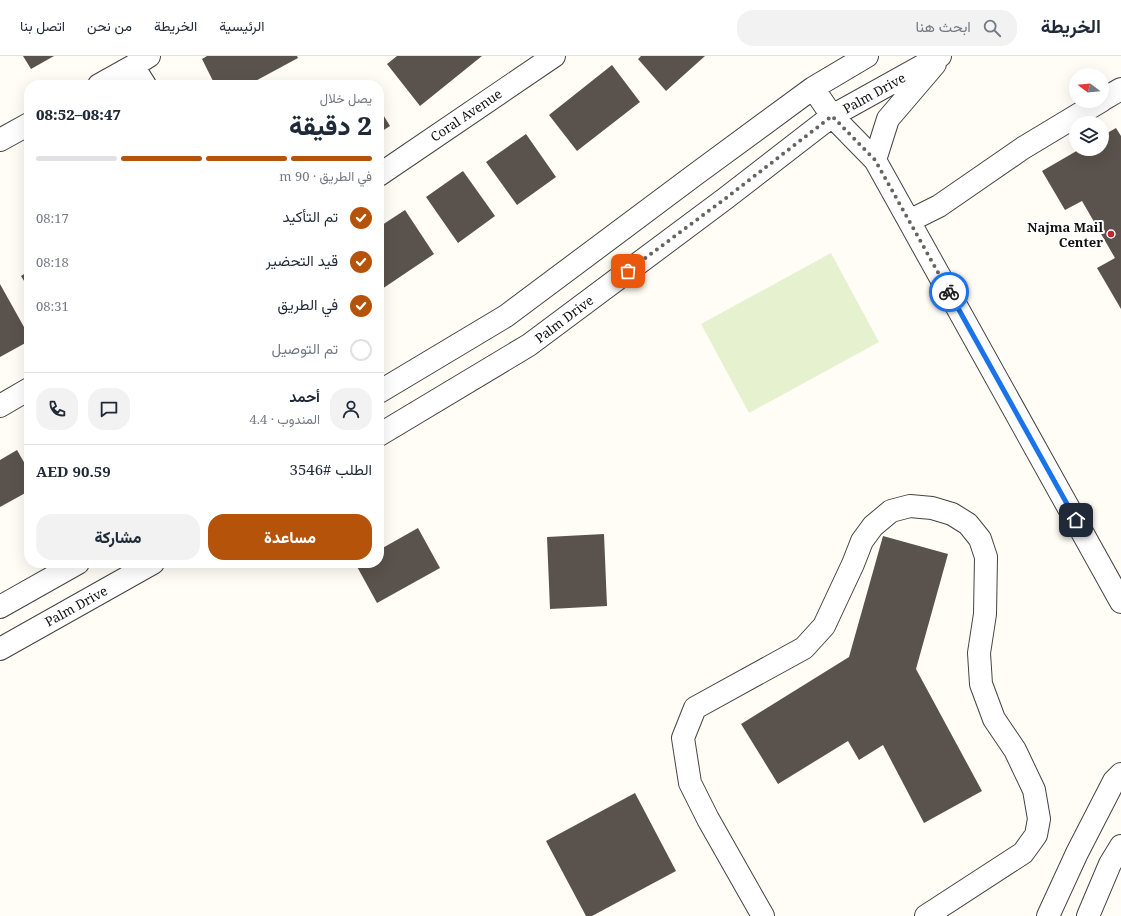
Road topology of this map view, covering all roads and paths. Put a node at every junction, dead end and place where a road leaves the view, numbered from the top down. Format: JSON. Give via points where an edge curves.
{"nodes":[{"id":1,"x":554,"y":56,"type":"edge"},
{"id":2,"x":867,"y":56,"type":"edge"},
{"id":3,"x":941,"y":56,"type":"edge"},
{"id":4,"x":141,"y":61,"type":"edge"},
{"id":5,"x":108,"y":80,"type":"edge"},
{"id":6,"x":144,"y":80,"type":"edge"},
{"id":7,"x":813,"y":88,"type":"junction"},
{"id":8,"x":1121,"y":88,"type":"edge"},
{"id":9,"x":1109,"y":96,"type":"edge"},
{"id":10,"x":1089,"y":108,"type":"edge"},
{"id":11,"x":832,"y":116,"type":"junction"},
{"id":12,"x":24,"y":127,"type":"edge"},
{"id":13,"x":0,"y":140,"type":"edge"},
{"id":14,"x":875,"y":160,"type":"junction"},
{"id":15,"x":384,"y":172,"type":"edge"},
{"id":16,"x":909,"y":221,"type":"junction"},
{"id":17,"x":384,"y":389,"type":"edge"},
{"id":18,"x":24,"y":393,"type":"edge"},
{"id":19,"x":0,"y":406,"type":"edge"},
{"id":20,"x":384,"y":432,"type":"edge"},
{"id":21,"x":69,"y":568,"type":"edge"},
{"id":22,"x":144,"y":568,"type":"edge"},
{"id":23,"x":1121,"y":602,"type":"edge"},
{"id":24,"x":0,"y":607,"type":"edge"},
{"id":25,"x":0,"y":649,"type":"edge"},
{"id":26,"x":1121,"y":774,"type":"edge"},
{"id":27,"x":1121,"y":846,"type":"edge"},
{"id":28,"x":763,"y":916,"type":"edge"},
{"id":29,"x":926,"y":916,"type":"edge"},
{"id":30,"x":1048,"y":916,"type":"edge"},
{"id":31,"x":1088,"y":916,"type":"edge"}],
"edges":[{"from":1,"to":15,"type":"street","name":"Coral Avenue"},
{"from":2,"to":7,"type":"street"},
{"from":3,"to":11,"type":"street","name":"Palm Drive"},
{"from":3,"to":14,"type":"street","via":[[888,119]]},
{"from":4,"to":5,"type":"street"},
{"from":4,"to":6,"type":"street"},
{"from":7,"to":11,"type":"street"},
{"from":7,"to":17,"type":"street","via":[[506,316]]},
{"from":8,"to":9,"type":"street"},
{"from":10,"to":16,"type":"street","via":[[1023,148],[939,206]]},
{"from":11,"to":14,"type":"street"},
{"from":11,"to":20,"type":"street","name":"Palm Drive","via":[[529,345]]},
{"from":12,"to":13,"type":"street"},
{"from":14,"to":16,"type":"street"},
{"from":16,"to":23,"type":"street"},
{"from":18,"to":19,"type":"street"},
{"from":21,"to":24,"type":"street"},
{"from":22,"to":25,"type":"street","name":"Palm Drive"},
{"from":26,"to":30,"type":"street","via":[[1114,781],[1080,846]]},
{"from":27,"to":31,"type":"street","via":[[1110,864]]},
{"from":28,"to":29,"type":"street","via":[[690,783],[682,738],[695,708],[804,648],[824,626],[862,541],[873,526],[891,511],[910,506],[932,508],[952,514],[968,524],[980,539],[986,557],[985,614],[979,653],[981,684],[994,719],[1015,750],[1034,790],[1039,819],[1036,835],[1023,854]]}]}
